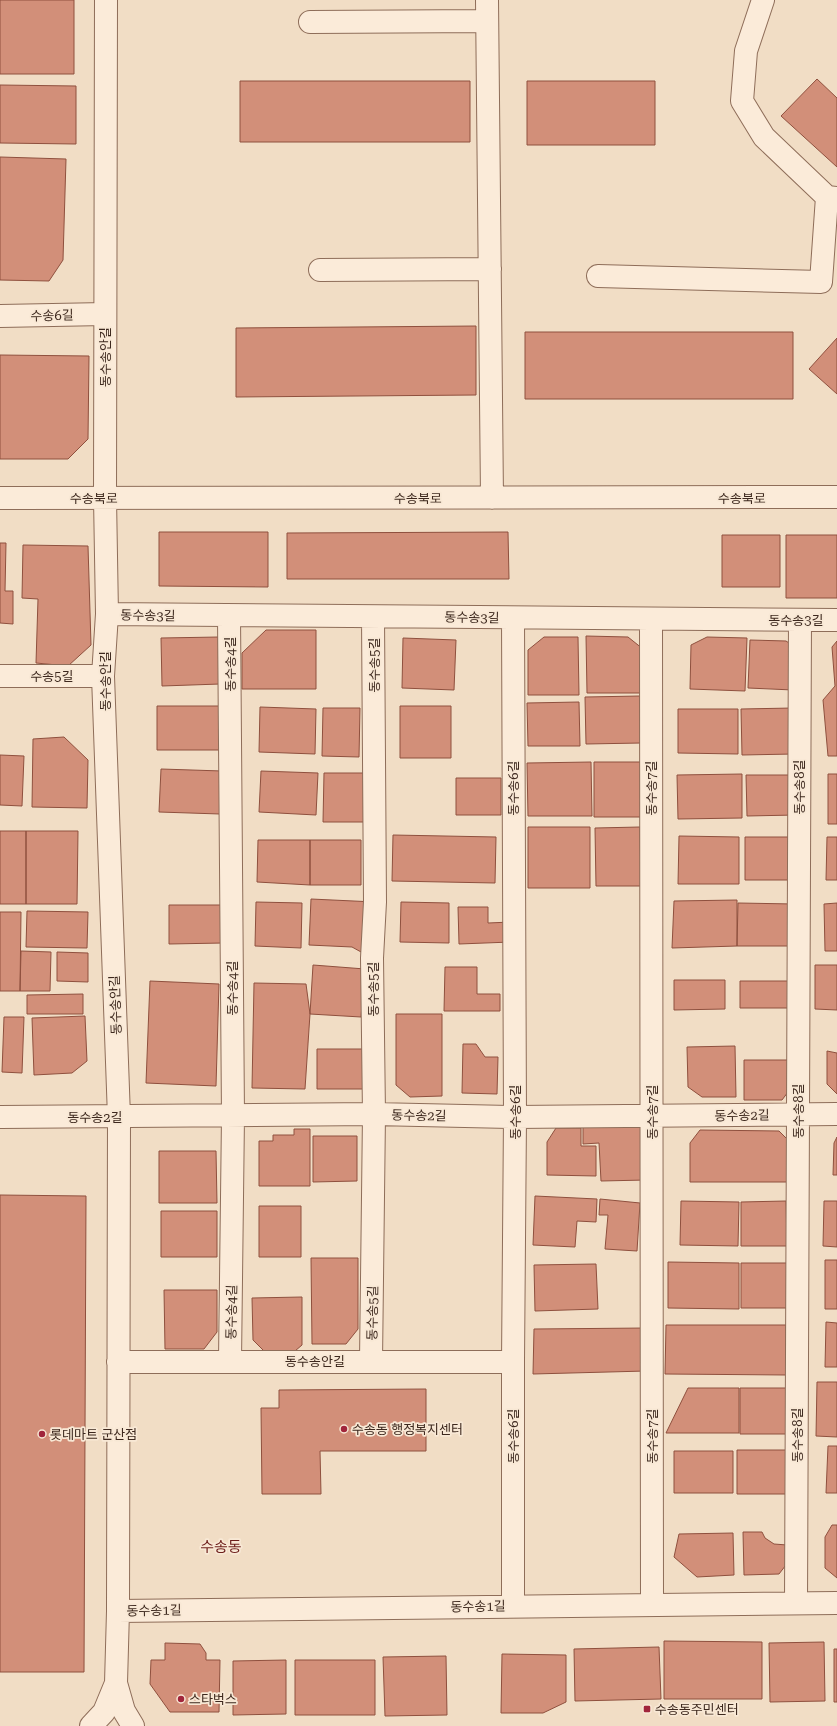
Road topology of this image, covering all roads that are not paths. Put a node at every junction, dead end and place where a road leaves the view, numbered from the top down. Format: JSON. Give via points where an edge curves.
{"nodes":[{"id":1,"x":106,"y":0,"type":"edge"},
{"id":2,"x":763,"y":0,"type":"edge"},
{"id":3,"x":487,"y":10,"type":"edge"},
{"id":4,"x":310,"y":22,"type":"dead end"},
{"id":5,"x":832,"y":198,"type":"edge"},
{"id":6,"x":490,"y":269,"type":"junction"},
{"id":7,"x":320,"y":270,"type":"dead end"},
{"id":8,"x":598,"y":276,"type":"dead end"},
{"id":9,"x":105,"y":314,"type":"junction"},
{"id":10,"x":0,"y":316,"type":"edge"},
{"id":11,"x":837,"y":497,"type":"edge"},
{"id":12,"x":0,"y":498,"type":"edge"},
{"id":13,"x":105,"y":498,"type":"junction"},
{"id":14,"x":492,"y":498,"type":"junction"},
{"id":15,"x":106,"y":614,"type":"junction"},
{"id":16,"x":229,"y":616,"type":"junction"},
{"id":17,"x":374,"y":617,"type":"junction"},
{"id":18,"x":513,"y":618,"type":"junction"},
{"id":19,"x":651,"y":619,"type":"junction"},
{"id":20,"x":800,"y":620,"type":"junction"},
{"id":21,"x":837,"y":620,"type":"edge"},
{"id":22,"x":0,"y":676,"type":"edge"},
{"id":23,"x":103,"y":676,"type":"junction"},
{"id":24,"x":374,"y":1114,"type":"junction"},
{"id":25,"x":798,"y":1114,"type":"junction"},
{"id":26,"x":837,"y":1114,"type":"edge"},
{"id":27,"x":233,"y":1116,"type":"junction"},
{"id":28,"x":515,"y":1116,"type":"junction"},
{"id":29,"x":652,"y":1116,"type":"junction"},
{"id":30,"x":0,"y":1117,"type":"edge"},
{"id":31,"x":119,"y":1117,"type":"junction"},
{"id":32,"x":230,"y":1361,"type":"junction"},
{"id":33,"x":371,"y":1361,"type":"junction"},
{"id":34,"x":118,"y":1362,"type":"junction"},
{"id":35,"x":513,"y":1362,"type":"junction"},
{"id":36,"x":837,"y":1602,"type":"edge"},
{"id":37,"x":796,"y":1603,"type":"junction"},
{"id":38,"x":652,"y":1604,"type":"junction"},
{"id":39,"x":513,"y":1605,"type":"junction"},
{"id":40,"x":118,"y":1611,"type":"junction"},
{"id":41,"x":116,"y":1683,"type":"junction"},
{"id":42,"x":91,"y":1726,"type":"edge"},
{"id":43,"x":133,"y":1726,"type":"edge"}],
"edges":[{"from":1,"to":9,"type":"street","name":"동수송안길"},
{"from":2,"to":5,"type":"street","via":[[746,51],[742,101],[764,137]]},
{"from":3,"to":4,"type":"street"},
{"from":3,"to":6,"type":"street"},
{"from":5,"to":8,"type":"street","via":[[821,282]]},
{"from":6,"to":7,"type":"street"},
{"from":6,"to":14,"type":"street"},
{"from":9,"to":10,"type":"street","name":"수송6길"},
{"from":9,"to":13,"type":"street","name":"동수송안길"},
{"from":11,"to":14,"type":"street","name":"수송북로"},
{"from":12,"to":13,"type":"street","name":"수송북로"},
{"from":13,"to":14,"type":"street","name":"수송북로"},
{"from":13,"to":15,"type":"street","name":"동수송안길"},
{"from":15,"to":16,"type":"street","name":"동수송3길"},
{"from":15,"to":23,"type":"street","name":"동수송안길"},
{"from":16,"to":17,"type":"street","name":"동수송3길"},
{"from":16,"to":27,"type":"street","name":"동수송4길"},
{"from":17,"to":18,"type":"street","name":"동수송3길"},
{"from":17,"to":24,"type":"street","name":"동수송5길"},
{"from":18,"to":19,"type":"street","name":"동수송3길"},
{"from":18,"to":28,"type":"street","name":"동수송6길"},
{"from":19,"to":20,"type":"street","name":"동수송3길"},
{"from":19,"to":29,"type":"street","name":"동수송7길"},
{"from":20,"to":21,"type":"street","name":"동수송3길"},
{"from":20,"to":25,"type":"street","name":"동수송8길"},
{"from":22,"to":23,"type":"street","name":"수송5길"},
{"from":23,"to":31,"type":"street","name":"동수송안길"},
{"from":24,"to":27,"type":"street","name":"동수송2길"},
{"from":24,"to":28,"type":"street","name":"동수송2길"},
{"from":24,"to":33,"type":"street","name":"동수송5길"},
{"from":25,"to":26,"type":"street","name":"동수송2길"},
{"from":25,"to":29,"type":"street","name":"동수송2길"},
{"from":25,"to":37,"type":"street","name":"동수송8길"},
{"from":27,"to":31,"type":"street","name":"동수송2길"},
{"from":27,"to":32,"type":"street","name":"동수송4길"},
{"from":28,"to":29,"type":"street","name":"동수송2길"},
{"from":28,"to":35,"type":"street","name":"동수송6길"},
{"from":29,"to":38,"type":"street","name":"동수송7길"},
{"from":30,"to":31,"type":"street","name":"동수송2길"},
{"from":31,"to":34,"type":"street","name":"동수송안길"},
{"from":32,"to":33,"type":"street","name":"동수송안길"},
{"from":32,"to":34,"type":"street","name":"동수송안길"},
{"from":33,"to":35,"type":"street","name":"동수송안길"},
{"from":34,"to":40,"type":"street","name":"동수송안길"},
{"from":35,"to":39,"type":"street","name":"동수송6길"},
{"from":36,"to":37,"type":"street","name":"동수송1길"},
{"from":37,"to":38,"type":"street","name":"동수송1길"},
{"from":38,"to":39,"type":"street","name":"동수송1길"},
{"from":39,"to":40,"type":"street","name":"동수송1길"},
{"from":40,"to":41,"type":"street","name":"동수송안길"},
{"from":41,"to":42,"type":"street","via":[[104,1712]]},
{"from":41,"to":43,"type":"street","via":[[124,1711]]}]}
